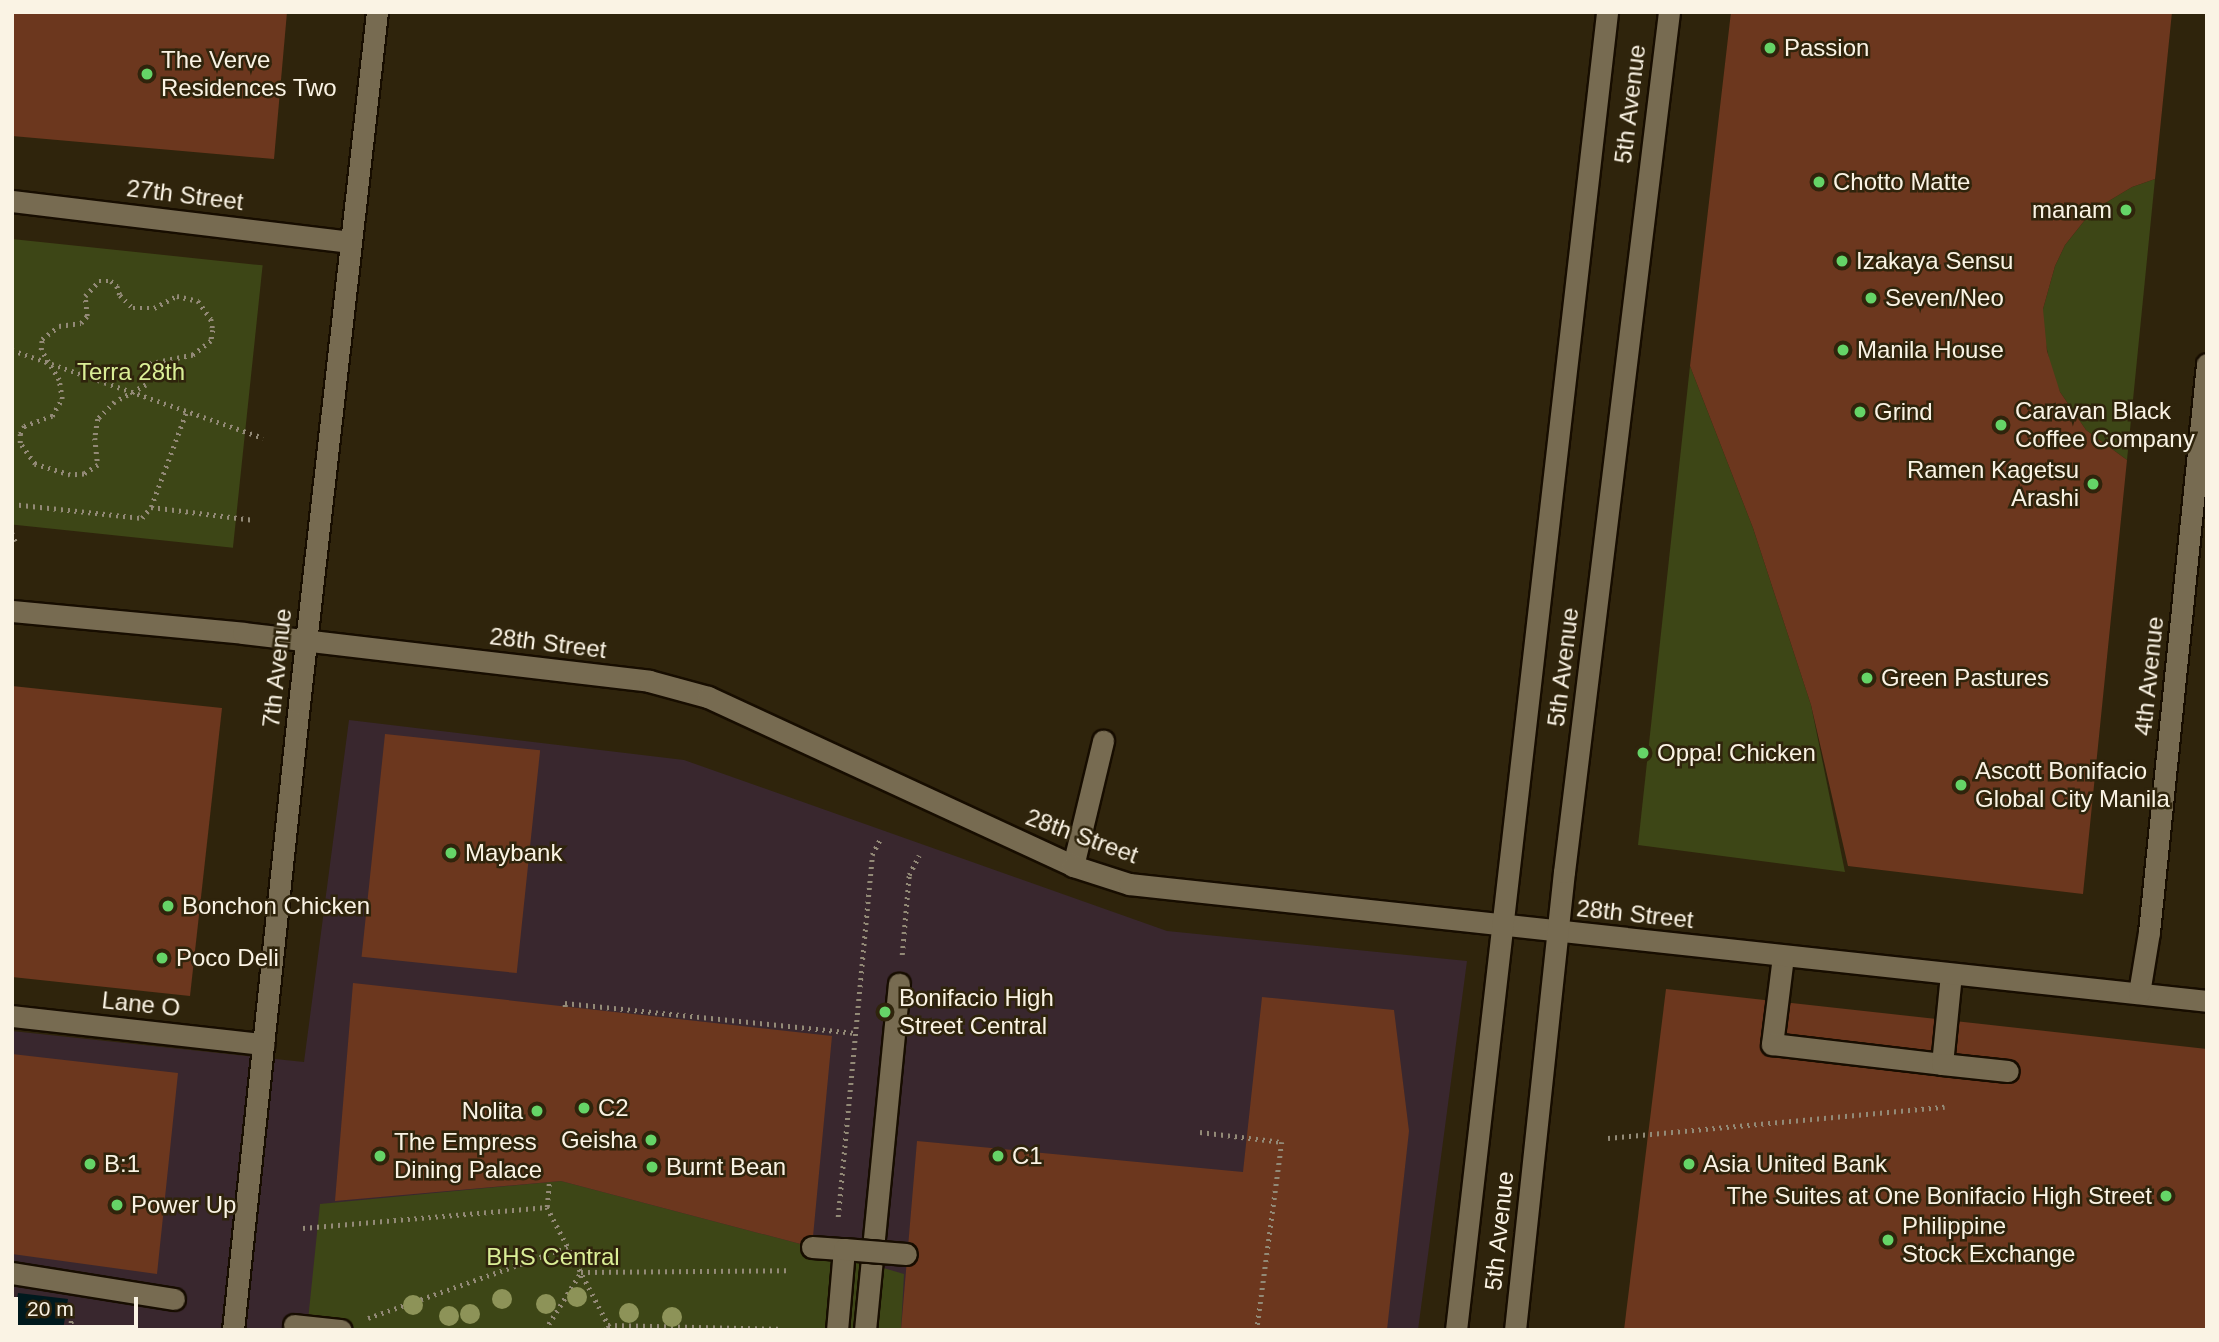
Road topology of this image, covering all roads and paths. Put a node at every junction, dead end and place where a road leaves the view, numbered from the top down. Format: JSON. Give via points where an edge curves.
{"nodes":[{"id":1,"x":377,"y":12,"type":"edge"},
{"id":2,"x":1607,"y":12,"type":"edge"},
{"id":3,"x":1669,"y":12,"type":"edge"},
{"id":4,"x":12,"y":201,"type":"edge"},
{"id":5,"x":351,"y":242,"type":"junction"},
{"id":6,"x":12,"y":350,"type":"edge"},
{"id":7,"x":50,"y":363,"type":"junction"},
{"id":8,"x":2207,"y":364,"type":"edge"},
{"id":9,"x":131,"y":393,"type":"junction"},
{"id":10,"x":186,"y":413,"type":"junction"},
{"id":11,"x":263,"y":438,"type":"dead end"},
{"id":12,"x":12,"y":504,"type":"edge"},
{"id":13,"x":152,"y":507,"type":"junction"},
{"id":14,"x":254,"y":520,"type":"dead end"},
{"id":15,"x":12,"y":533,"type":"edge"},
{"id":16,"x":15,"y":541,"type":"dead end"},
{"id":17,"x":12,"y":611,"type":"edge"},
{"id":18,"x":306,"y":641,"type":"junction"},
{"id":19,"x":1103,"y":741,"type":"dead end"},
{"id":20,"x":881,"y":837,"type":"dead end"},
{"id":21,"x":919,"y":855,"type":"dead end"},
{"id":22,"x":1073,"y":866,"type":"junction"},
{"id":23,"x":1503,"y":927,"type":"junction"},
{"id":24,"x":1558,"y":933,"type":"junction"},
{"id":25,"x":1783,"y":956,"type":"junction"},
{"id":26,"x":1951,"y":974,"type":"junction"},
{"id":27,"x":899,"y":984,"type":"joint"},
{"id":28,"x":2139,"y":993,"type":"junction"},
{"id":29,"x":2207,"y":1001,"type":"edge"},
{"id":30,"x":565,"y":1006,"type":"dead end"},
{"id":31,"x":12,"y":1016,"type":"edge"},
{"id":32,"x":855,"y":1033,"type":"junction"},
{"id":33,"x":264,"y":1044,"type":"junction"},
{"id":34,"x":1942,"y":1064,"type":"junction"},
{"id":35,"x":2008,"y":1071,"type":"dead end"},
{"id":36,"x":1945,"y":1107,"type":"dead end"},
{"id":37,"x":1200,"y":1132,"type":"dead end"},
{"id":38,"x":1608,"y":1138,"type":"dead end"},
{"id":39,"x":549,"y":1182,"type":"dead end"},
{"id":40,"x":547,"y":1207,"type":"junction"},
{"id":41,"x":303,"y":1228,"type":"dead end"},
{"id":42,"x":841,"y":1239,"type":"junction"},
{"id":43,"x":568,"y":1247,"type":"junction"},
{"id":44,"x":812,"y":1247,"type":"dead end"},
{"id":45,"x":906,"y":1254,"type":"dead end"},
{"id":46,"x":793,"y":1270,"type":"dead end"},
{"id":47,"x":581,"y":1272,"type":"junction"},
{"id":48,"x":12,"y":1273,"type":"edge"},
{"id":49,"x":174,"y":1299,"type":"dead end"},
{"id":50,"x":382,"y":1312,"type":"dead end"},
{"id":51,"x":294,"y":1325,"type":"dead end"},
{"id":52,"x":609,"y":1328,"type":"edge"},
{"id":53,"x":778,"y":1329,"type":"edge"},
{"id":54,"x":233,"y":1330,"type":"edge"},
{"id":55,"x":341,"y":1330,"type":"edge"},
{"id":56,"x":545,"y":1330,"type":"edge"},
{"id":57,"x":837,"y":1330,"type":"edge"},
{"id":58,"x":865,"y":1330,"type":"edge"},
{"id":59,"x":1257,"y":1330,"type":"edge"},
{"id":60,"x":1455,"y":1330,"type":"edge"},
{"id":61,"x":1516,"y":1330,"type":"edge"}],
"edges":[{"from":1,"to":5,"type":"street","name":"7th Avenue"},
{"from":2,"to":23,"type":"street","name":"5th Avenue"},
{"from":3,"to":24,"type":"street","name":"5th Avenue"},
{"from":4,"to":5,"type":"street","name":"27th Street"},
{"from":5,"to":18,"type":"street","name":"7th Avenue"},
{"from":6,"to":7,"type":"path"},
{"from":7,"to":9,"type":"path"},
{"from":7,"to":9,"type":"path","via":[[62,400],[52,416],[24,426],[20,443],[34,464],[70,475],[84,474],[98,465],[95,438],[99,419]]},
{"from":7,"to":9,"type":"path","via":[[41,350],[42,339],[59,326],[81,323],[88,316],[85,296],[99,281],[111,281],[133,308],[154,308],[177,296],[198,302],[211,319],[211,341],[182,360],[150,364],[146,385]]},
{"from":8,"to":28,"type":"street","name":"4th Avenue"},
{"from":9,"to":10,"type":"path"},
{"from":10,"to":11,"type":"path"},
{"from":10,"to":13,"type":"path"},
{"from":12,"to":13,"type":"path","via":[[142,518]]},
{"from":13,"to":14,"type":"path"},
{"from":15,"to":16,"type":"path"},
{"from":17,"to":18,"type":"street","name":"28th Street"},
{"from":18,"to":22,"type":"street","name":"28th Street","via":[[649,681],[708,696]]},
{"from":18,"to":33,"type":"street","name":"7th Avenue"},
{"from":19,"to":22,"type":"street"},
{"from":20,"to":32,"type":"path","via":[[872,855]]},
{"from":21,"to":27,"type":"path","via":[[909,875]]},
{"from":22,"to":23,"type":"street","name":"28th Street","via":[[1129,884]]},
{"from":23,"to":24,"type":"street","name":"28th Street"},
{"from":23,"to":60,"type":"street","name":"5th Avenue"},
{"from":24,"to":25,"type":"street","name":"28th Street"},
{"from":24,"to":61,"type":"street","name":"5th Avenue"},
{"from":25,"to":26,"type":"street","name":"28th Street"},
{"from":25,"to":34,"type":"street","via":[[1772,1044]]},
{"from":26,"to":28,"type":"street","name":"28th Street"},
{"from":26,"to":34,"type":"street"},
{"from":27,"to":58,"type":"street"},
{"from":28,"to":29,"type":"street","name":"28th Street"},
{"from":30,"to":32,"type":"path"},
{"from":31,"to":33,"type":"street","name":"Lane O"},
{"from":32,"to":42,"type":"path"},
{"from":33,"to":54,"type":"street","name":"7th Avenue"},
{"from":34,"to":35,"type":"street"},
{"from":36,"to":38,"type":"path"},
{"from":37,"to":59,"type":"path","via":[[1282,1142]]},
{"from":39,"to":40,"type":"path"},
{"from":40,"to":41,"type":"path"},
{"from":40,"to":43,"type":"path"},
{"from":42,"to":44,"type":"street","bridge":true},
{"from":42,"to":45,"type":"street","bridge":true},
{"from":42,"to":57,"type":"street","bridge":true},
{"from":43,"to":47,"type":"path"},
{"from":43,"to":50,"type":"path"},
{"from":46,"to":47,"type":"path"},
{"from":47,"to":52,"type":"path"},
{"from":47,"to":56,"type":"path"},
{"from":48,"to":49,"type":"street"},
{"from":51,"to":55,"type":"street"},
{"from":52,"to":53,"type":"path"}]}
